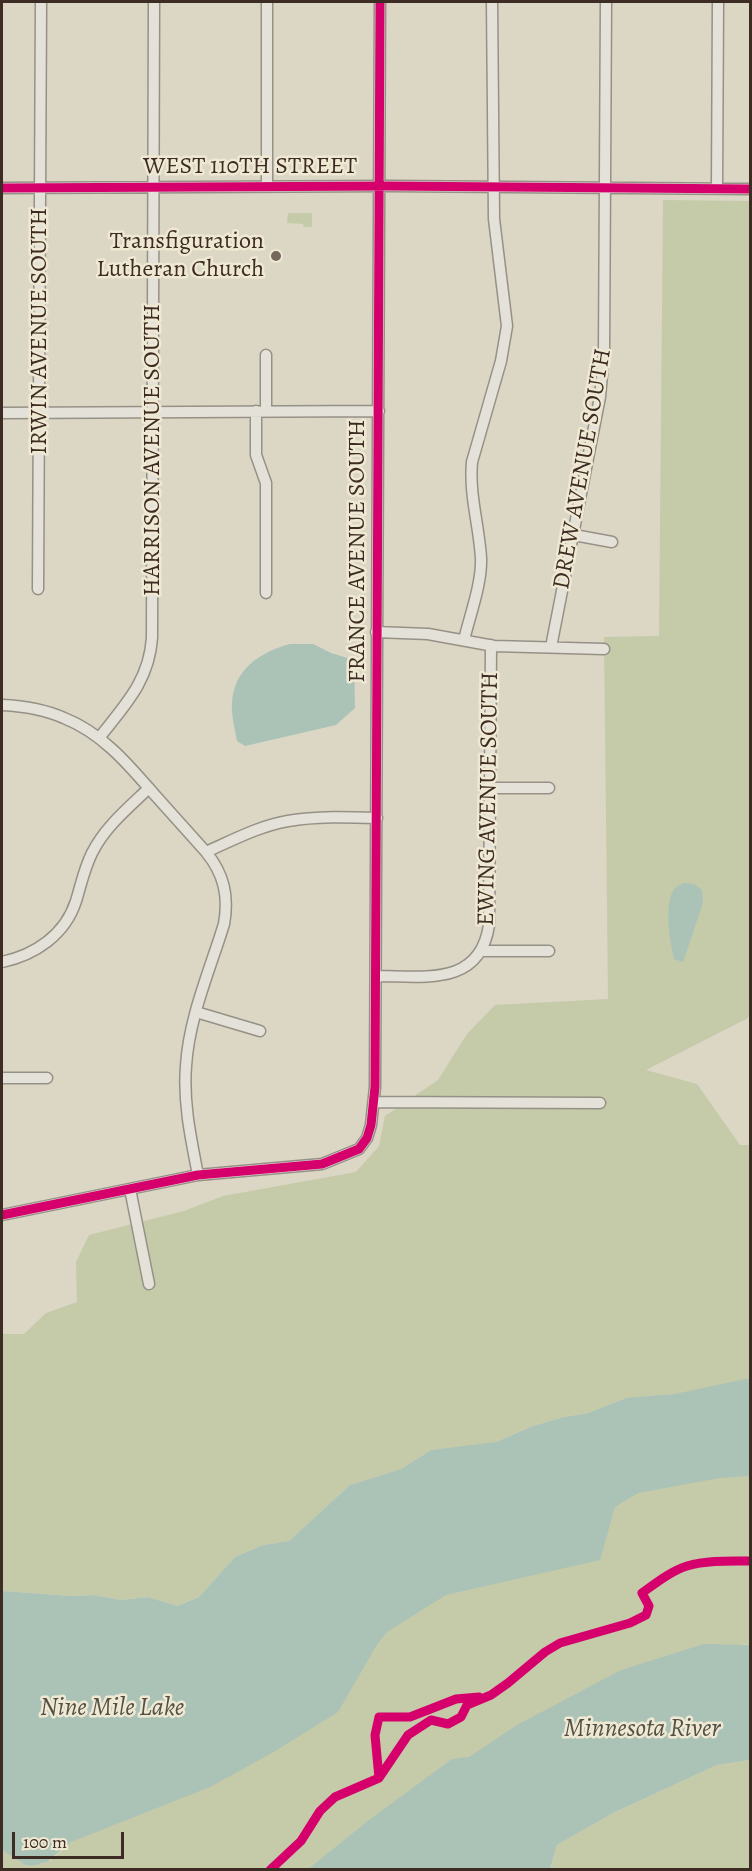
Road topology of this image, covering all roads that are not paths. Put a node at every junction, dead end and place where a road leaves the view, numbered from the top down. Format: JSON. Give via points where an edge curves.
{"nodes":[{"id":1,"x":41,"y":2,"type":"edge"},
{"id":2,"x":154,"y":2,"type":"edge"},
{"id":3,"x":267,"y":2,"type":"edge"},
{"id":4,"x":380,"y":2,"type":"edge"},
{"id":5,"x":492,"y":2,"type":"edge"},
{"id":6,"x":606,"y":2,"type":"edge"},
{"id":7,"x":718,"y":2,"type":"edge"},
{"id":8,"x":267,"y":186,"type":"junction"},
{"id":9,"x":379,"y":186,"type":"junction"},
{"id":10,"x":493,"y":186,"type":"junction"},
{"id":11,"x":154,"y":187,"type":"junction"},
{"id":12,"x":606,"y":187,"type":"junction"},
{"id":13,"x":2,"y":188,"type":"edge"},
{"id":14,"x":41,"y":188,"type":"junction"},
{"id":15,"x":717,"y":188,"type":"junction"},
{"id":16,"x":750,"y":189,"type":"edge"},
{"id":17,"x":266,"y":356,"type":"dead end"},
{"id":18,"x":261,"y":411,"type":"junction"},
{"id":19,"x":379,"y":411,"type":"junction"},
{"id":20,"x":153,"y":412,"type":"junction"},
{"id":21,"x":2,"y":413,"type":"edge"},
{"id":22,"x":39,"y":413,"type":"junction"},
{"id":23,"x":574,"y":535,"type":"junction"},
{"id":24,"x":612,"y":542,"type":"dead end"},
{"id":25,"x":38,"y":589,"type":"dead end"},
{"id":26,"x":266,"y":593,"type":"dead end"},
{"id":27,"x":376,"y":632,"type":"junction"},
{"id":28,"x":464,"y":640,"type":"junction"},
{"id":29,"x":491,"y":645,"type":"junction"},
{"id":30,"x":551,"y":647,"type":"junction"},
{"id":31,"x":604,"y":649,"type":"dead end"},
{"id":32,"x":2,"y":705,"type":"edge"},
{"id":33,"x":99,"y":738,"type":"junction"},
{"id":34,"x":149,"y":788,"type":"junction"},
{"id":35,"x":490,"y":788,"type":"junction"},
{"id":36,"x":549,"y":788,"type":"dead end"},
{"id":37,"x":377,"y":818,"type":"junction"},
{"id":38,"x":206,"y":852,"type":"junction"},
{"id":39,"x":481,"y":951,"type":"junction"},
{"id":40,"x":549,"y":951,"type":"dead end"},
{"id":41,"x":2,"y":962,"type":"edge"},
{"id":42,"x":376,"y":976,"type":"junction"},
{"id":43,"x":196,"y":1012,"type":"junction"},
{"id":44,"x":260,"y":1031,"type":"dead end"},
{"id":45,"x":2,"y":1078,"type":"edge"},
{"id":46,"x":46,"y":1078,"type":"dead end"},
{"id":47,"x":375,"y":1102,"type":"junction"},
{"id":48,"x":600,"y":1103,"type":"dead end"},
{"id":49,"x":198,"y":1175,"type":"junction"},
{"id":50,"x":130,"y":1189,"type":"junction"},
{"id":51,"x":2,"y":1215,"type":"edge"},
{"id":52,"x":149,"y":1284,"type":"dead end"}],
"edges":[{"from":1,"to":14,"type":"street","name":"IRWIN AVENUE SOUTH"},
{"from":2,"to":11,"type":"street","name":"HARRISON AVENUE SOUTH"},
{"from":3,"to":8,"type":"street"},
{"from":4,"to":9,"type":"street","name":"FRANCE AVENUE SOUTH"},
{"from":5,"to":10,"type":"street","name":"EWING AVENUE SOUTH"},
{"from":6,"to":12,"type":"street","name":"DREW AVENUE SOUTH"},
{"from":7,"to":15,"type":"street"},
{"from":8,"to":9,"type":"street","name":"WEST 110TH STREET"},
{"from":8,"to":11,"type":"street","name":"WEST 110TH STREET"},
{"from":9,"to":10,"type":"street","name":"WEST 110TH STREET"},
{"from":9,"to":19,"type":"street","name":"FRANCE AVENUE SOUTH"},
{"from":10,"to":12,"type":"street","name":"WEST 110TH STREET"},
{"from":10,"to":28,"type":"street","name":"EWING AVENUE SOUTH","via":[[507,326],[501,361],[471,462],[471,495],[481,560]]},
{"from":11,"to":14,"type":"street","name":"WEST 110TH STREET"},
{"from":11,"to":20,"type":"street","name":"HARRISON AVENUE SOUTH"},
{"from":12,"to":15,"type":"street","name":"WEST 110TH STREET"},
{"from":12,"to":23,"type":"street","name":"DREW AVENUE SOUTH","via":[[600,397]]},
{"from":13,"to":14,"type":"street","name":"WEST 110TH STREET"},
{"from":14,"to":22,"type":"street","name":"IRWIN AVENUE SOUTH"},
{"from":15,"to":16,"type":"street","name":"WEST 110TH STREET"},
{"from":17,"to":18,"type":"street"},
{"from":18,"to":19,"type":"street"},
{"from":18,"to":20,"type":"street"},
{"from":18,"to":26,"type":"street","via":[[256,455],[266,483]]},
{"from":19,"to":27,"type":"street","name":"FRANCE AVENUE SOUTH"},
{"from":20,"to":22,"type":"street"},
{"from":20,"to":33,"type":"street","name":"HARRISON AVENUE SOUTH","via":[[151,653],[141,682]]},
{"from":21,"to":22,"type":"street"},
{"from":22,"to":25,"type":"street","name":"IRWIN AVENUE SOUTH"},
{"from":23,"to":24,"type":"street"},
{"from":23,"to":30,"type":"street","name":"DREW AVENUE SOUTH"},
{"from":27,"to":28,"type":"street"},
{"from":27,"to":37,"type":"street","name":"FRANCE AVENUE SOUTH"},
{"from":28,"to":29,"type":"street"},
{"from":29,"to":30,"type":"street"},
{"from":29,"to":35,"type":"street","name":"EWING AVENUE SOUTH"},
{"from":30,"to":31,"type":"street"},
{"from":32,"to":33,"type":"street","via":[[44,710]]},
{"from":33,"to":34,"type":"street"},
{"from":34,"to":38,"type":"street"},
{"from":34,"to":41,"type":"street","via":[[114,821],[92,852],[68,919],[46,944],[32,953]]},
{"from":35,"to":36,"type":"street"},
{"from":35,"to":39,"type":"street","name":"EWING AVENUE SOUTH","via":[[489,925]]},
{"from":37,"to":38,"type":"street","via":[[287,821],[241,835]]},
{"from":37,"to":42,"type":"street","name":"FRANCE AVENUE SOUTH"},
{"from":38,"to":43,"type":"street","via":[[223,878],[227,908]]},
{"from":39,"to":40,"type":"street"},
{"from":39,"to":42,"type":"street","via":[[462,969],[450,974]]},
{"from":42,"to":47,"type":"street","name":"FRANCE AVENUE SOUTH"},
{"from":43,"to":44,"type":"street"},
{"from":43,"to":49,"type":"street","via":[[188,1044],[186,1090]]},
{"from":45,"to":46,"type":"street"},
{"from":47,"to":48,"type":"street"},
{"from":47,"to":49,"type":"street","name":"FRANCE AVENUE SOUTH","via":[[367,1138],[359,1149],[344,1156],[302,1167]]},
{"from":49,"to":50,"type":"street","name":"FRANCE AVENUE SOUTH"},
{"from":50,"to":51,"type":"street","name":"FRANCE AVENUE SOUTH"},
{"from":50,"to":52,"type":"street"}]}
